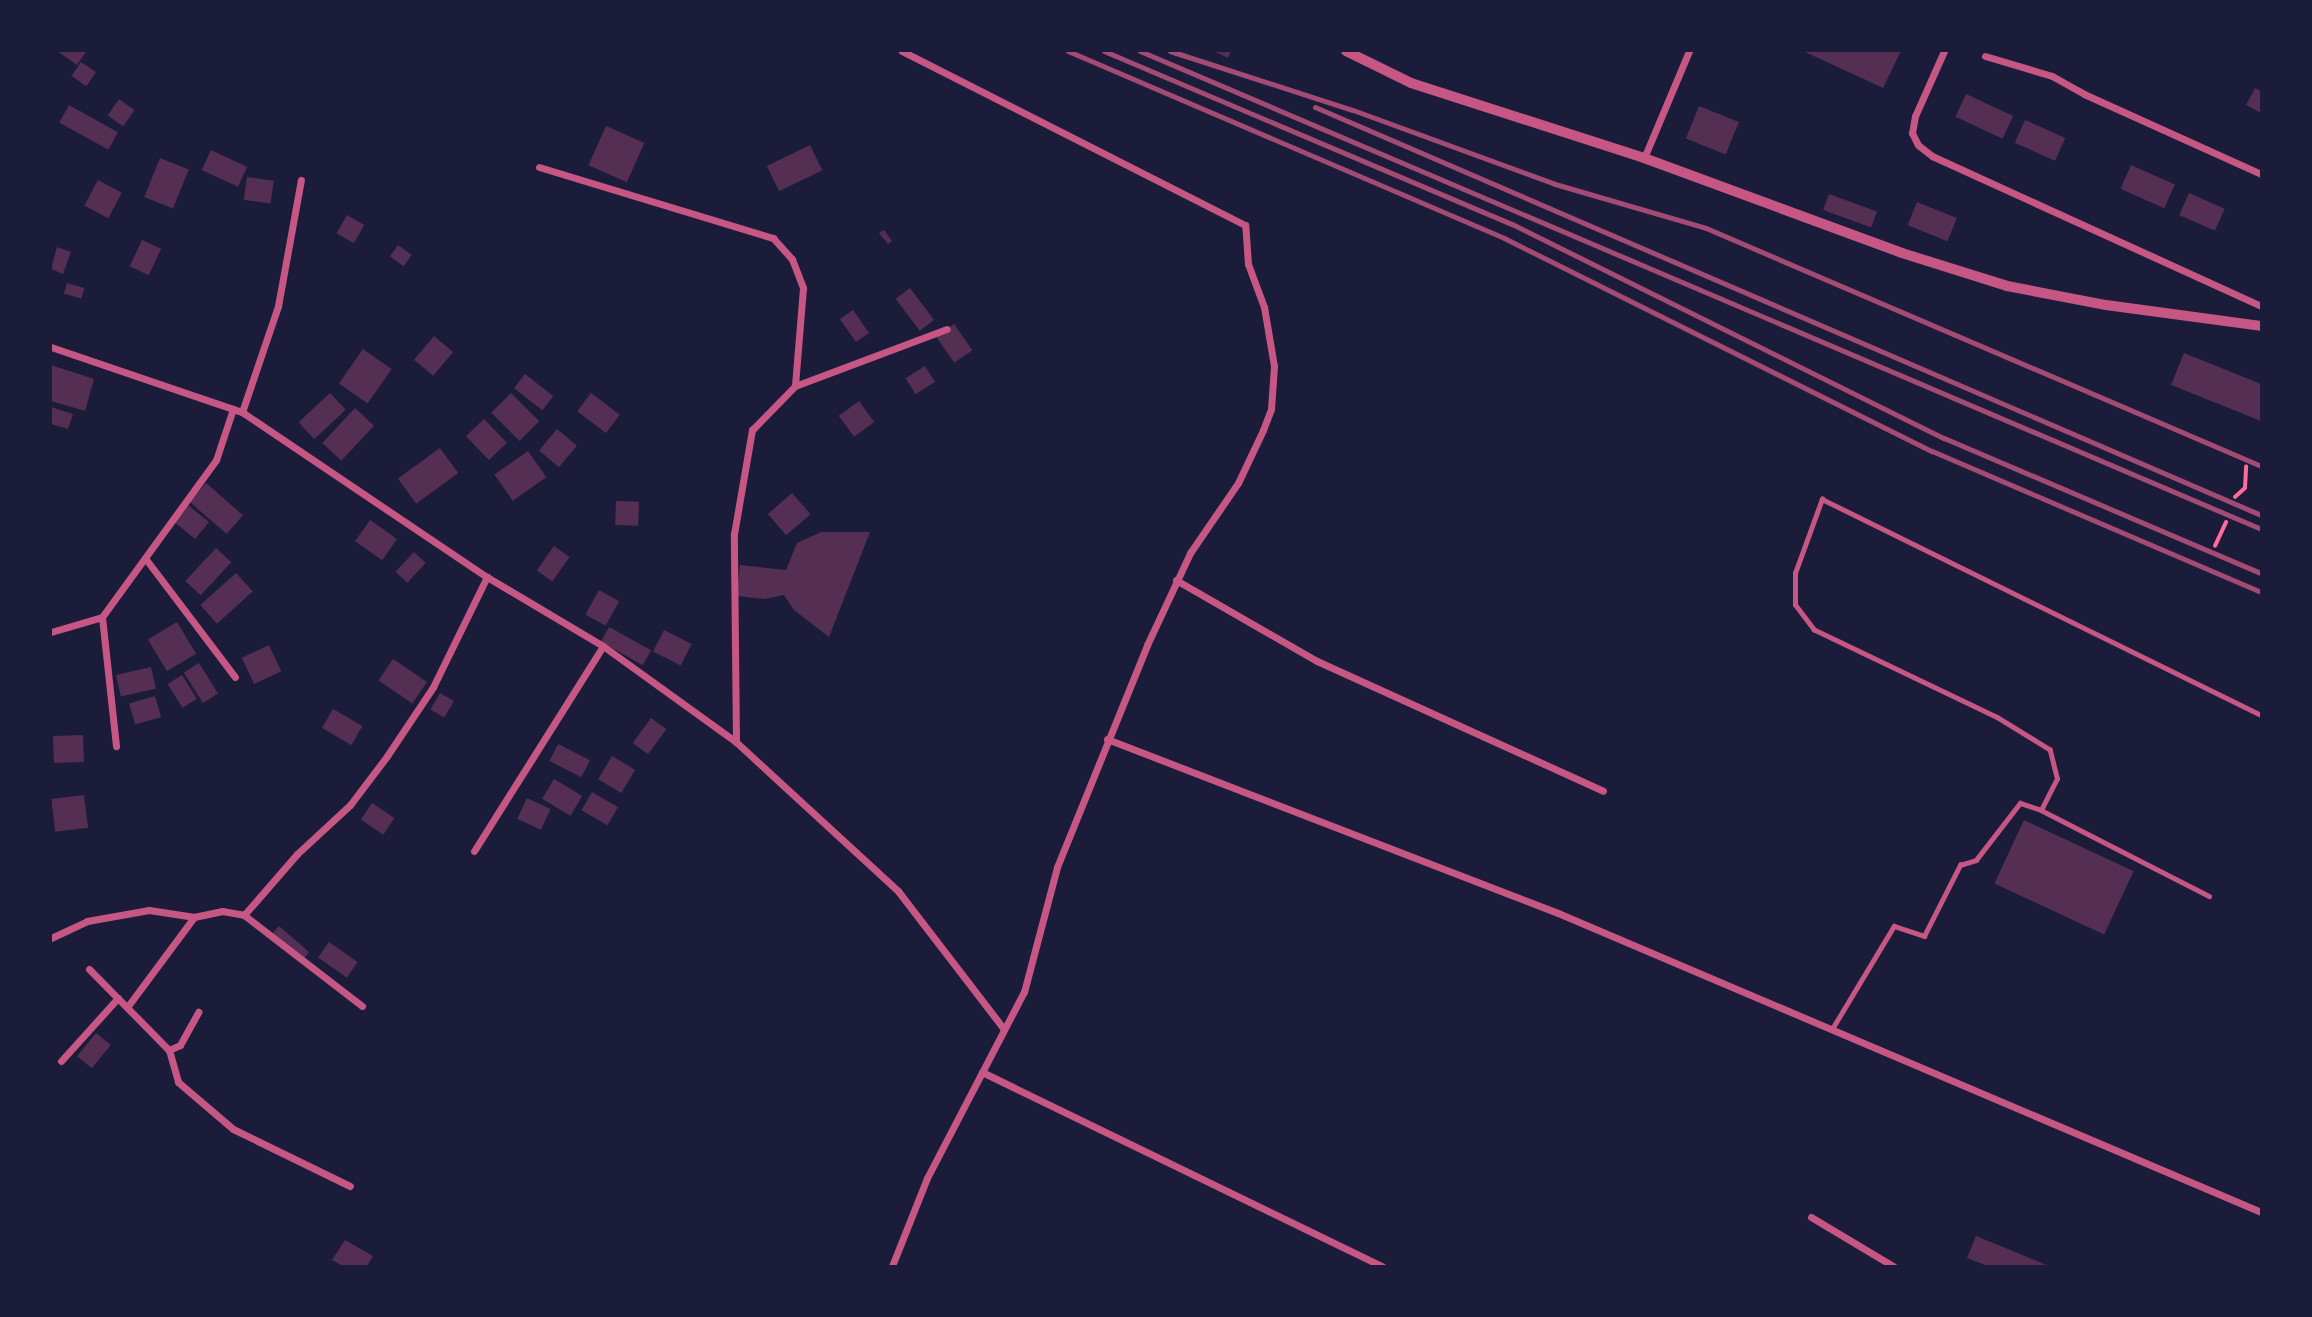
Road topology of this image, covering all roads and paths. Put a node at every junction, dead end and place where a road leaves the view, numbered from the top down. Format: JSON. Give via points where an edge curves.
{"nodes":[{"id":1,"x":902,"y":51,"type":"edge"},
{"id":2,"x":1346,"y":51,"type":"edge"},
{"id":3,"x":1689,"y":51,"type":"edge"},
{"id":4,"x":1944,"y":51,"type":"edge"},
{"id":5,"x":1359,"y":52,"type":"edge"},
{"id":6,"x":1986,"y":56,"type":"dead end"},
{"id":7,"x":1644,"y":158,"type":"junction"},
{"id":8,"x":539,"y":167,"type":"dead end"},
{"id":9,"x":2261,"y":173,"type":"edge"},
{"id":10,"x":301,"y":180,"type":"dead end"},
{"id":11,"x":2261,"y":306,"type":"edge"},
{"id":12,"x":2261,"y":326,"type":"edge"},
{"id":13,"x":947,"y":329,"type":"dead end"},
{"id":14,"x":51,"y":347,"type":"edge"},
{"id":15,"x":795,"y":386,"type":"junction"},
{"id":16,"x":233,"y":409,"type":"junction"},
{"id":17,"x":242,"y":412,"type":"junction"},
{"id":18,"x":2246,"y":467,"type":"dead end"},
{"id":19,"x":2235,"y":497,"type":"dead end"},
{"id":20,"x":2226,"y":522,"type":"dead end"},
{"id":21,"x":2215,"y":546,"type":"dead end"},
{"id":22,"x":145,"y":558,"type":"junction"},
{"id":23,"x":487,"y":577,"type":"junction"},
{"id":24,"x":1176,"y":580,"type":"junction"},
{"id":25,"x":102,"y":617,"type":"junction"},
{"id":26,"x":51,"y":632,"type":"edge"},
{"id":27,"x":603,"y":646,"type":"junction"},
{"id":28,"x":235,"y":677,"type":"dead end"},
{"id":29,"x":2261,"y":715,"type":"edge"},
{"id":30,"x":1107,"y":739,"type":"junction"},
{"id":31,"x":736,"y":742,"type":"junction"},
{"id":32,"x":116,"y":746,"type":"dead end"},
{"id":33,"x":1603,"y":790,"type":"dead end"},
{"id":34,"x":2041,"y":810,"type":"junction"},
{"id":35,"x":474,"y":851,"type":"dead end"},
{"id":36,"x":2208,"y":896,"type":"dead end"},
{"id":37,"x":244,"y":915,"type":"junction"},
{"id":38,"x":194,"y":917,"type":"junction"},
{"id":39,"x":51,"y":939,"type":"edge"},
{"id":40,"x":89,"y":969,"type":"dead end"},
{"id":41,"x":118,"y":998,"type":"junction"},
{"id":42,"x":128,"y":1006,"type":"junction"},
{"id":43,"x":362,"y":1006,"type":"dead end"},
{"id":44,"x":198,"y":1012,"type":"dead end"},
{"id":45,"x":1004,"y":1030,"type":"junction"},
{"id":46,"x":1831,"y":1031,"type":"junction"},
{"id":47,"x":169,"y":1050,"type":"junction"},
{"id":48,"x":61,"y":1061,"type":"dead end"},
{"id":49,"x":982,"y":1072,"type":"junction"},
{"id":50,"x":350,"y":1186,"type":"dead end"},
{"id":51,"x":2261,"y":1212,"type":"edge"},
{"id":52,"x":1811,"y":1217,"type":"dead end"},
{"id":53,"x":892,"y":1266,"type":"edge"},
{"id":54,"x":1382,"y":1266,"type":"edge"},
{"id":55,"x":1893,"y":1266,"type":"edge"}],
"edges":[{"from":1,"to":24,"type":"street","via":[[1245,225],[1248,264],[1264,307],[1274,366],[1271,409],[1238,483]]},
{"from":2,"to":5,"type":"street"},
{"from":3,"to":7,"type":"street"},
{"from":4,"to":11,"type":"street","via":[[1915,116],[1912,133],[1918,145],[1932,156]]},
{"from":5,"to":7,"type":"street","via":[[1411,83]]},
{"from":6,"to":9,"type":"street","via":[[2052,75],[2084,94]]},
{"from":7,"to":12,"type":"street","via":[[1902,253],[2007,286]]},
{"from":8,"to":15,"type":"street","via":[[773,238],[792,259],[803,288]]},
{"from":10,"to":17,"type":"street","via":[[278,306]]},
{"from":13,"to":15,"type":"street","via":[[848,370]]},
{"from":14,"to":16,"type":"street"},
{"from":15,"to":31,"type":"street","via":[[752,430],[746,455],[734,534]]},
{"from":16,"to":17,"type":"street"},
{"from":16,"to":22,"type":"street","via":[[216,460]]},
{"from":17,"to":23,"type":"street"},
{"from":18,"to":19,"type":"path","via":[[2245,488]]},
{"from":20,"to":21,"type":"path"},
{"from":22,"to":25,"type":"street"},
{"from":22,"to":28,"type":"street"},
{"from":23,"to":27,"type":"street"},
{"from":23,"to":37,"type":"street","via":[[433,687],[387,757],[350,804],[296,854]]},
{"from":24,"to":30,"type":"street"},
{"from":24,"to":33,"type":"street","via":[[1317,661]]},
{"from":25,"to":26,"type":"street"},
{"from":25,"to":32,"type":"street"},
{"from":27,"to":31,"type":"street"},
{"from":27,"to":35,"type":"street"},
{"from":29,"to":34,"type":"lane","via":[[1822,499],[1795,573],[1795,605],[1814,630],[1998,718],[2050,750],[2057,779]]},
{"from":30,"to":45,"type":"street","via":[[1057,867],[1024,992]]},
{"from":30,"to":46,"type":"street","via":[[1558,913]]},
{"from":31,"to":45,"type":"street","via":[[898,891]]},
{"from":34,"to":36,"type":"lane"},
{"from":34,"to":46,"type":"lane","via":[[2020,803],[1976,860],[1960,865],[1924,936],[1894,926]]},
{"from":37,"to":38,"type":"street","via":[[222,911]]},
{"from":37,"to":43,"type":"street"},
{"from":38,"to":39,"type":"street","via":[[149,910],[88,921]]},
{"from":38,"to":42,"type":"street"},
{"from":40,"to":41,"type":"street"},
{"from":41,"to":42,"type":"street"},
{"from":41,"to":48,"type":"street"},
{"from":42,"to":47,"type":"street"},
{"from":44,"to":47,"type":"street","via":[[180,1045]]},
{"from":45,"to":49,"type":"street"},
{"from":46,"to":51,"type":"street"},
{"from":47,"to":50,"type":"street","via":[[178,1082],[233,1129]]},
{"from":49,"to":53,"type":"street","via":[[928,1178]]},
{"from":49,"to":54,"type":"street"},
{"from":52,"to":55,"type":"street"}]}
